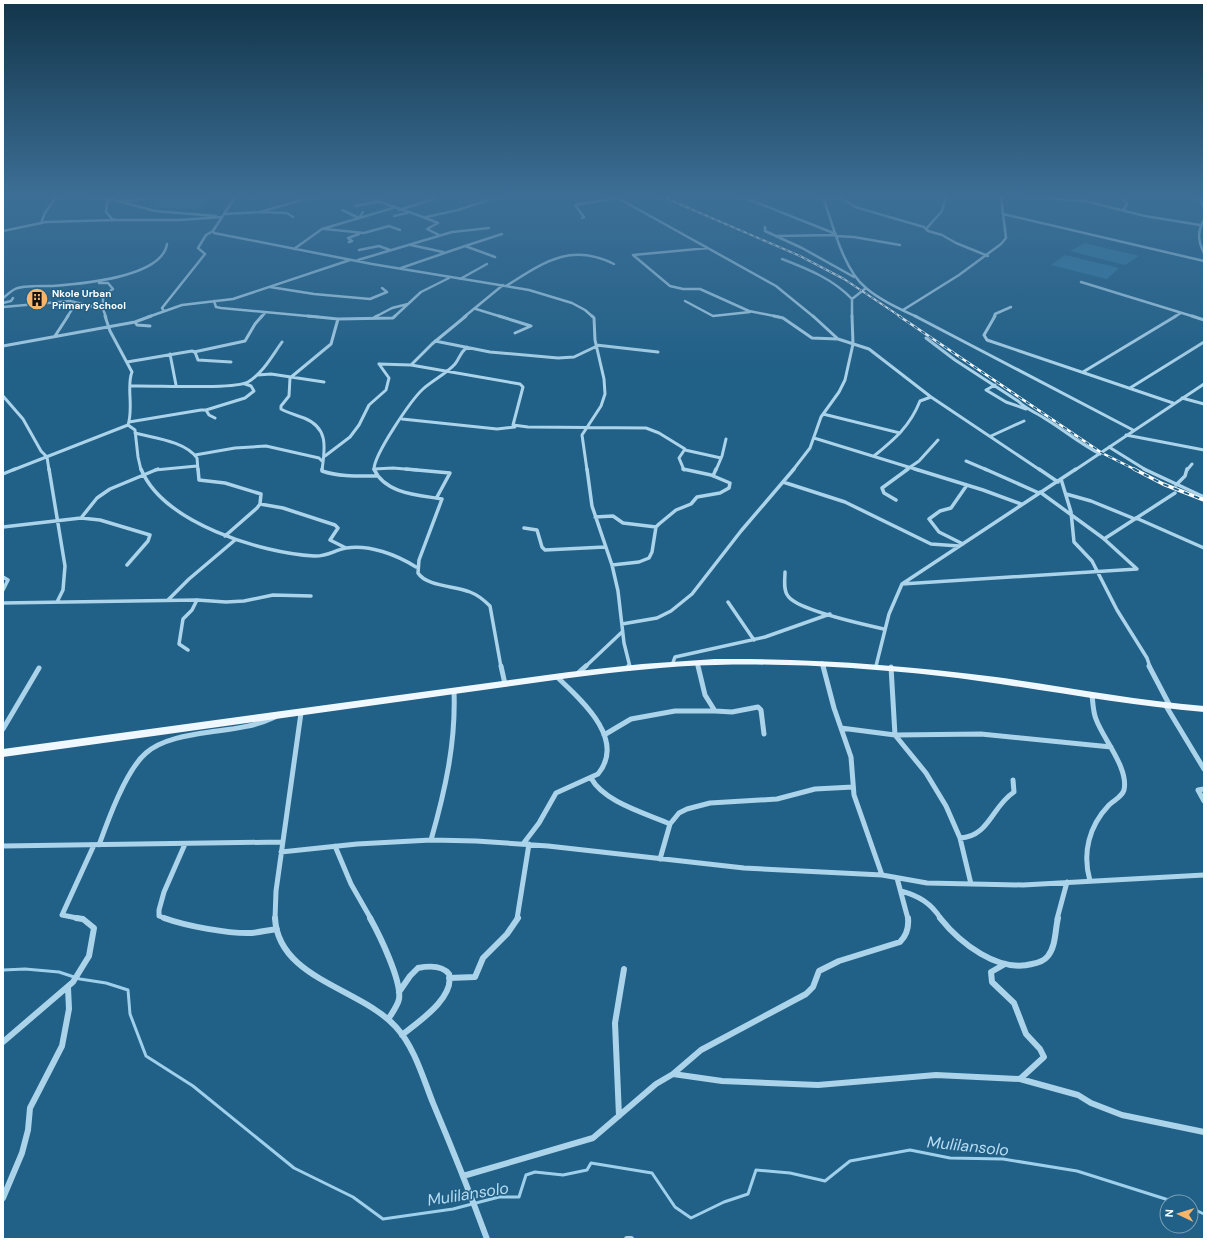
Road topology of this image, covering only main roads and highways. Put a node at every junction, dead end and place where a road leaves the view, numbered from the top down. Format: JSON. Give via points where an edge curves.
{"nodes":[{"id":1,"x":1204,"y":709,"type":"edge"},
{"id":2,"x":3,"y":753,"type":"edge"}],
"edges":[{"from":1,"to":2,"type":"main road","via":[[890,667],[822,663],[697,663],[576,674]]}]}
